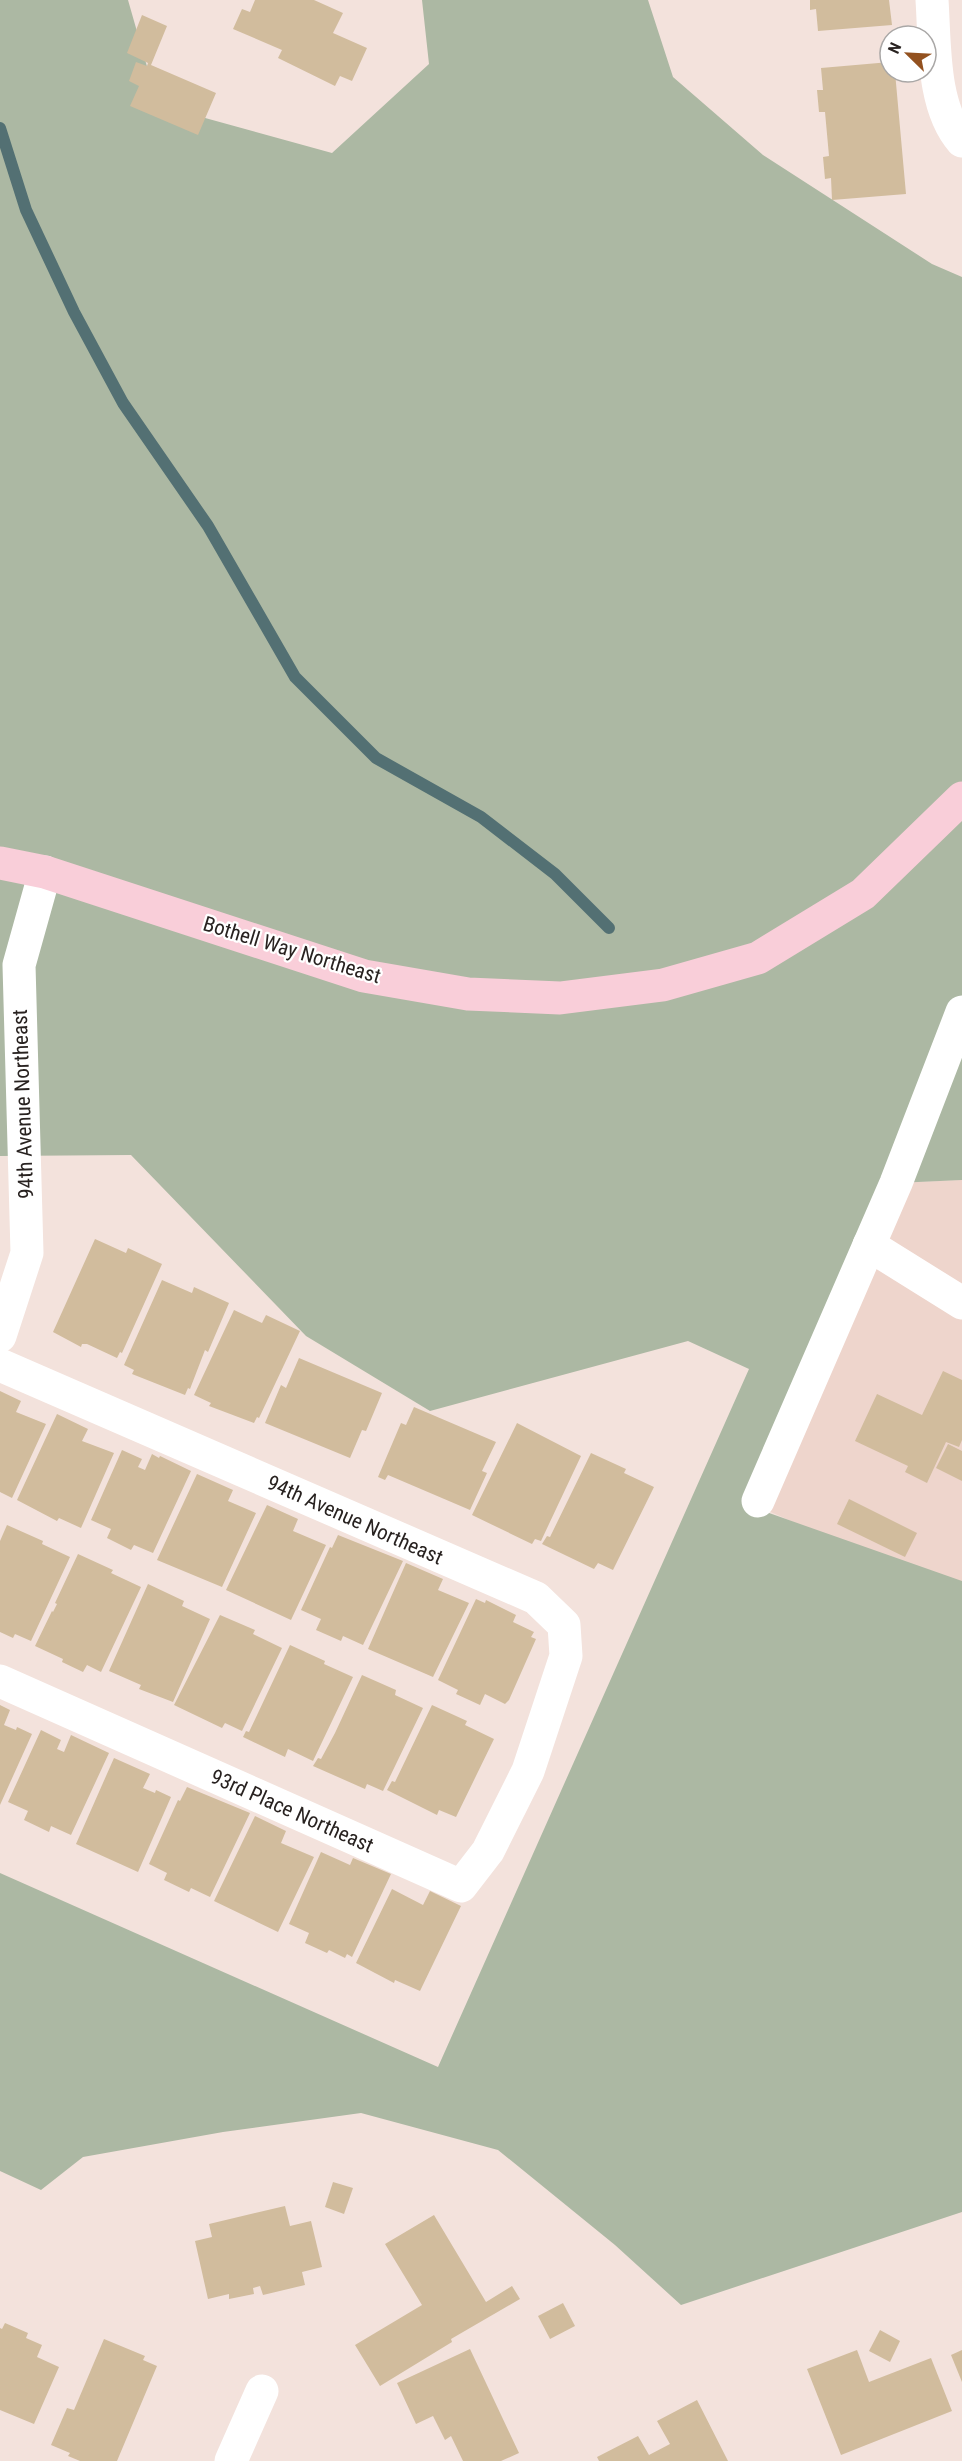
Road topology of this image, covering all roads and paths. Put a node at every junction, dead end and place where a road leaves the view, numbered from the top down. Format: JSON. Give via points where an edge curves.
{"nodes":[{"id":1,"x":932,"y":0,"type":"edge"},
{"id":2,"x":962,"y":141,"type":"edge"},
{"id":3,"x":962,"y":798,"type":"edge"},
{"id":4,"x":0,"y":863,"type":"edge"},
{"id":5,"x":45,"y":872,"type":"junction"},
{"id":6,"x":962,"y":1012,"type":"edge"},
{"id":7,"x":869,"y":1245,"type":"junction"},
{"id":8,"x":947,"y":1279,"type":"edge"},
{"id":9,"x":962,"y":1303,"type":"edge"},
{"id":10,"x":0,"y":1336,"type":"edge"},
{"id":11,"x":0,"y":1365,"type":"edge"},
{"id":12,"x":758,"y":1501,"type":"dead end"},
{"id":13,"x":0,"y":1681,"type":"edge"},
{"id":14,"x":528,"y":1770,"type":"joint"},
{"id":15,"x":262,"y":2391,"type":"dead end"},
{"id":16,"x":231,"y":2461,"type":"edge"}],
"edges":[{"from":1,"to":2,"type":"street","via":[[936,75],[951,129]]},
{"from":3,"to":5,"type":"main road","name":"Bothell Way Northeast","via":[[863,894],[758,958],[663,985],[560,998],[468,994],[364,976]]},
{"from":4,"to":5,"type":"main road","name":"Bothell Way Northeast"},
{"from":5,"to":10,"type":"street","name":"94th Avenue Northeast","via":[[19,964],[27,1253]]},
{"from":6,"to":7,"type":"street"},
{"from":7,"to":8,"type":"street"},
{"from":7,"to":12,"type":"street"},
{"from":8,"to":9,"type":"street"},
{"from":11,"to":14,"type":"street","name":"94th Avenue Northeast","via":[[536,1598],[564,1625],[566,1656]]},
{"from":13,"to":14,"type":"street","name":"93rd Place Northeast","via":[[461,1886],[488,1851]]},
{"from":15,"to":16,"type":"street"}]}
